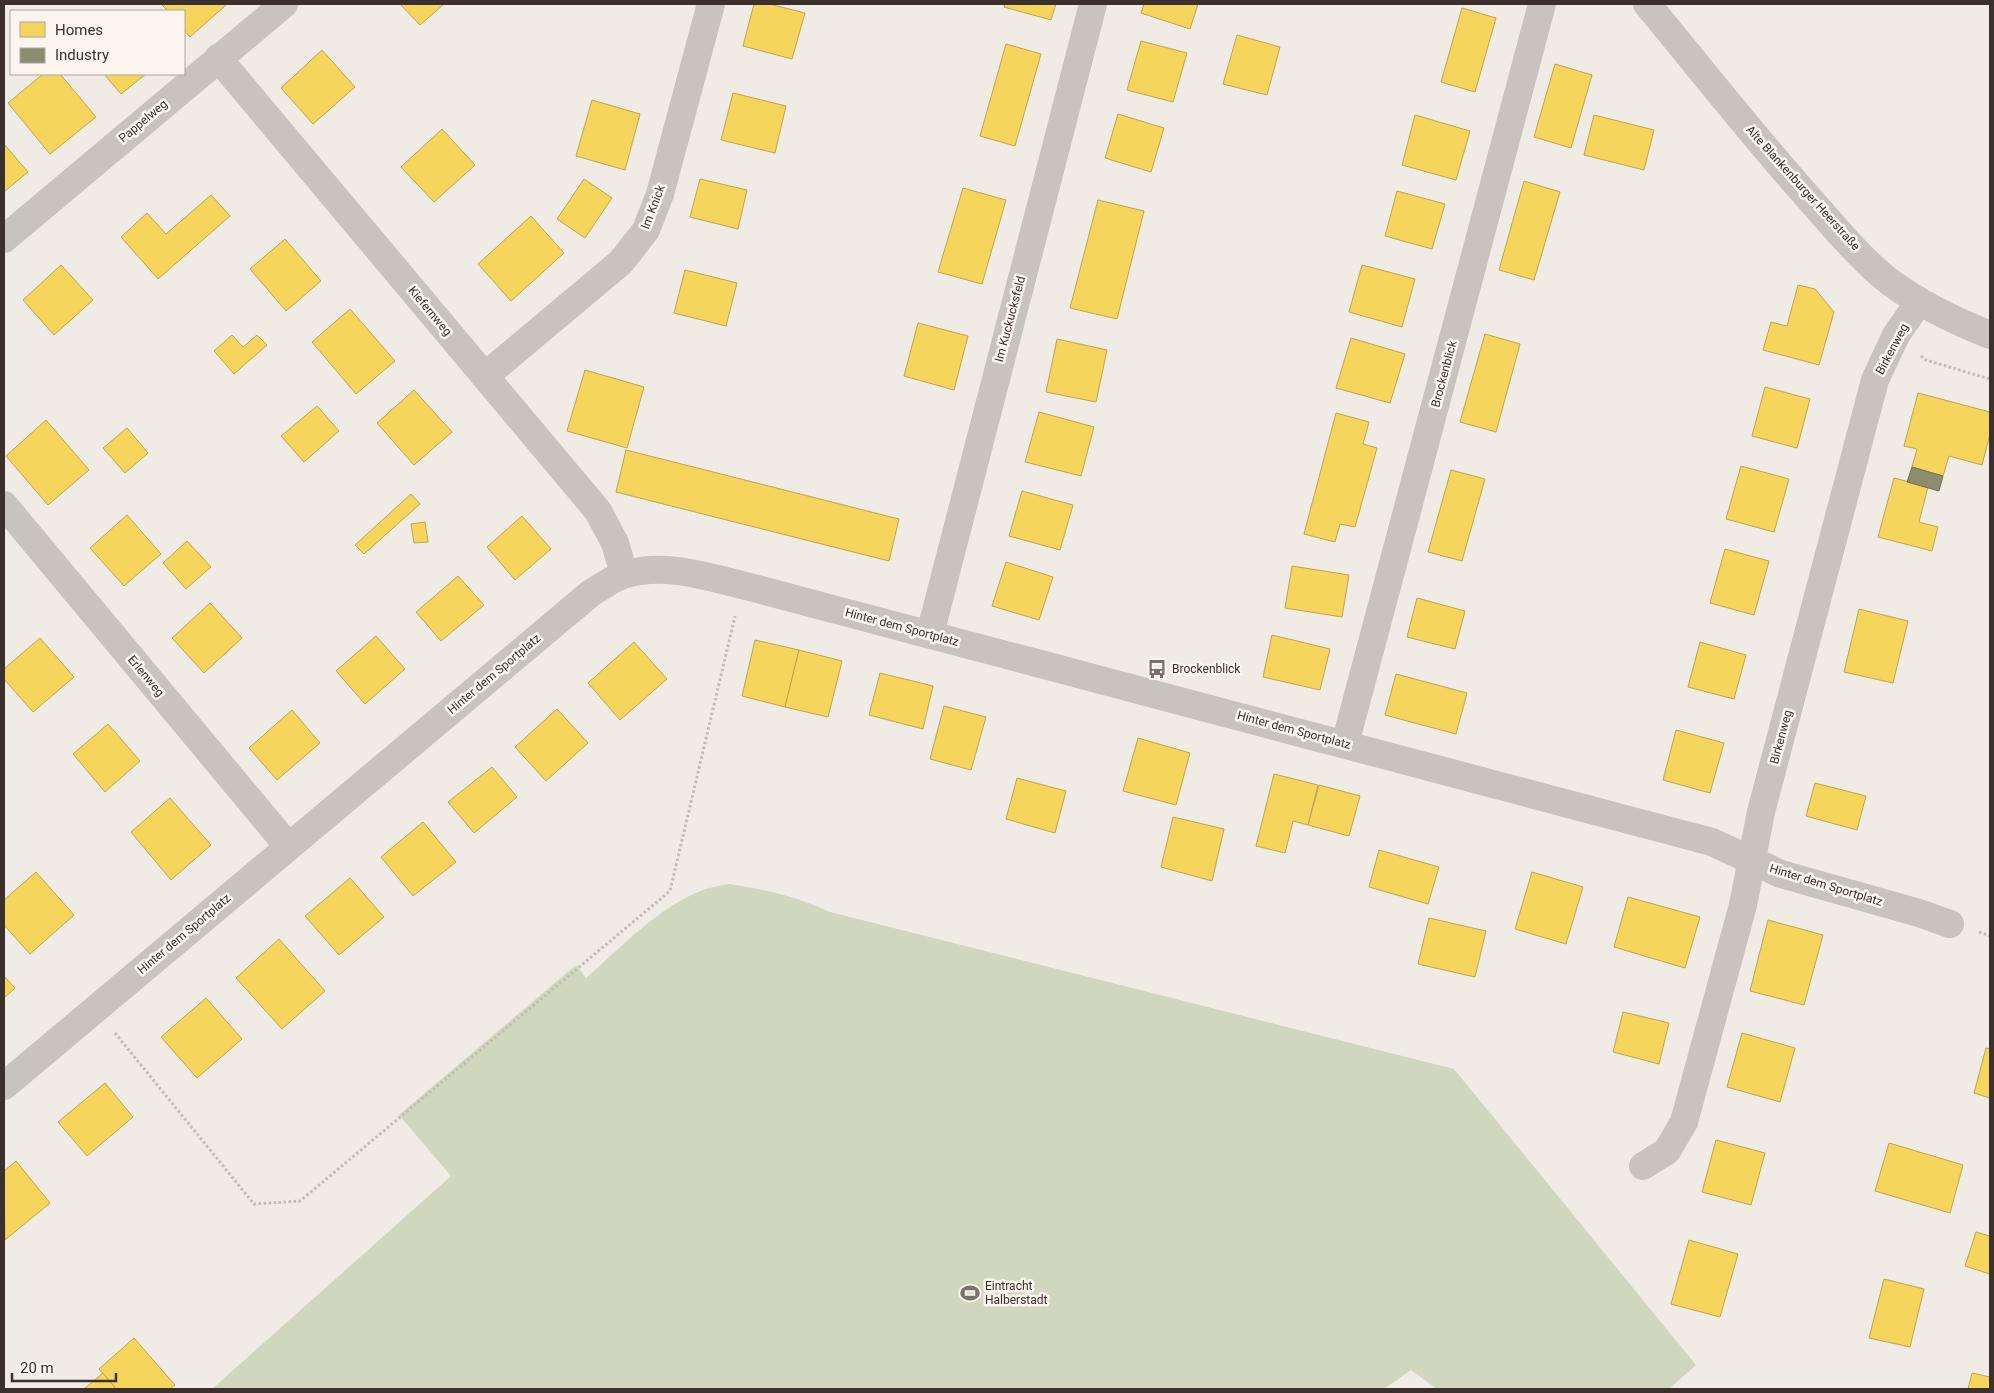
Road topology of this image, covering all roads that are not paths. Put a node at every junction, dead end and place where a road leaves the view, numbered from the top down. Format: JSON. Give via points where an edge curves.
{"nodes":[{"id":1,"x":284,"y":4,"type":"edge"},
{"id":2,"x":711,"y":4,"type":"edge"},
{"id":3,"x":1093,"y":4,"type":"edge"},
{"id":4,"x":1542,"y":4,"type":"edge"},
{"id":5,"x":1646,"y":4,"type":"edge"},
{"id":6,"x":218,"y":58,"type":"junction"},
{"id":7,"x":4,"y":239,"type":"edge"},
{"id":8,"x":1919,"y":302,"type":"junction"},
{"id":9,"x":1990,"y":335,"type":"edge"},
{"id":10,"x":485,"y":376,"type":"junction"},
{"id":11,"x":4,"y":505,"type":"edge"},
{"id":12,"x":624,"y":574,"type":"junction"},
{"id":13,"x":930,"y":634,"type":"junction"},
{"id":14,"x":1345,"y":744,"type":"junction"},
{"id":15,"x":288,"y":846,"type":"junction"},
{"id":16,"x":1751,"y":860,"type":"junction"},
{"id":17,"x":1950,"y":924,"type":"dead end"},
{"id":18,"x":4,"y":1086,"type":"edge"},
{"id":19,"x":1643,"y":1166,"type":"dead end"}],
"edges":[{"from":1,"to":6,"type":"street","name":"Pappelweg"},
{"from":2,"to":10,"type":"street","name":"Im Knick","via":[[660,194],[646,230],[621,262]]},
{"from":3,"to":13,"type":"street","name":"Im Kuckucksfeld"},
{"from":4,"to":14,"type":"street","name":"Brockenblick"},
{"from":5,"to":8,"type":"street","name":"Alte Blankenburger Heerstraße","via":[[1835,228],[1888,281]]},
{"from":6,"to":7,"type":"street","name":"Pappelweg"},
{"from":6,"to":10,"type":"street","name":"Kiefernweg"},
{"from":8,"to":9,"type":"street","name":"Alte Blankenburger Heerstraße"},
{"from":8,"to":16,"type":"street","name":"Birkenweg","via":[[1896,335],[1873,390]]},
{"from":10,"to":12,"type":"street","name":"Kiefernweg","via":[[598,510],[615,543]]},
{"from":11,"to":15,"type":"street","name":"Erlenweg"},
{"from":12,"to":13,"type":"street","name":"Hinter dem Sportplatz","via":[[655,569],[685,572]]},
{"from":12,"to":15,"type":"street","name":"Hinter dem Sportplatz","via":[[591,593]]},
{"from":13,"to":14,"type":"street","name":"Hinter dem Sportplatz"},
{"from":14,"to":16,"type":"street","name":"Hinter dem Sportplatz","via":[[1712,842]]},
{"from":15,"to":18,"type":"street","name":"Hinter dem Sportplatz"},
{"from":16,"to":17,"type":"street","name":"Hinter dem Sportplatz","via":[[1781,874]]},
{"from":16,"to":19,"type":"street","name":"Birkenweg","via":[[1743,904],[1684,1122],[1667,1151]]}]}
